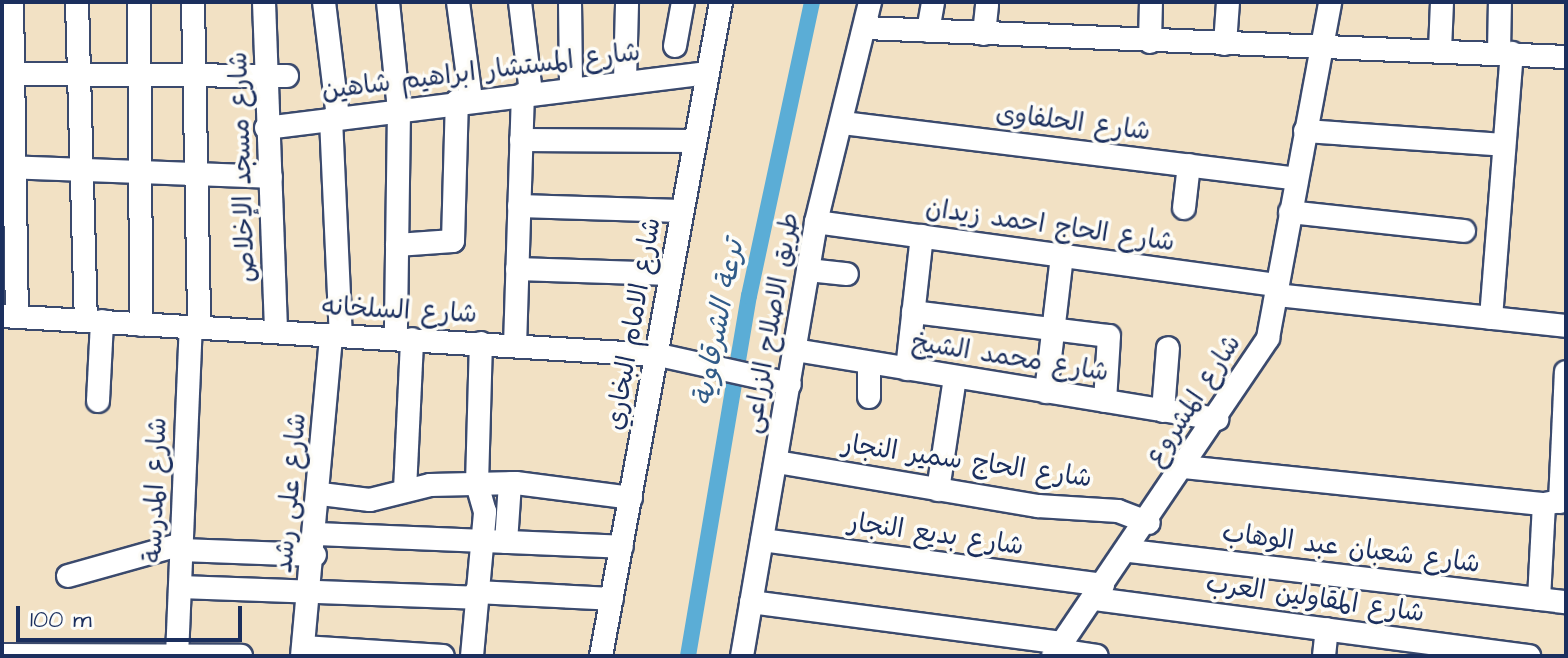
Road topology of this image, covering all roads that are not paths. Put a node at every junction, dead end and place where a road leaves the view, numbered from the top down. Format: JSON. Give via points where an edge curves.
{"nodes":[{"id":1,"x":12,"y":2,"type":"edge"},
{"id":2,"x":77,"y":2,"type":"edge"},
{"id":3,"x":139,"y":2,"type":"edge"},
{"id":4,"x":193,"y":2,"type":"edge"},
{"id":5,"x":264,"y":2,"type":"edge"},
{"id":6,"x":324,"y":2,"type":"edge"},
{"id":7,"x":388,"y":2,"type":"edge"},
{"id":8,"x":458,"y":2,"type":"edge"},
{"id":9,"x":520,"y":2,"type":"edge"},
{"id":10,"x":570,"y":2,"type":"edge"},
{"id":11,"x":627,"y":2,"type":"edge"},
{"id":12,"x":683,"y":2,"type":"edge"},
{"id":13,"x":721,"y":2,"type":"edge"},
{"id":14,"x":870,"y":2,"type":"edge"},
{"id":15,"x":933,"y":2,"type":"edge"},
{"id":16,"x":1151,"y":2,"type":"edge"},
{"id":17,"x":1228,"y":2,"type":"edge"},
{"id":18,"x":1330,"y":2,"type":"edge"},
{"id":19,"x":1442,"y":2,"type":"edge"},
{"id":20,"x":1500,"y":2,"type":"edge"},
{"id":21,"x":987,"y":5,"type":"dead end"},
{"id":22,"x":866,"y":28,"type":"junction"},
{"id":23,"x":928,"y":31,"type":"junction"},
{"id":24,"x":984,"y":34,"type":"junction"},
{"id":25,"x":1150,"y":42,"type":"junction"},
{"id":26,"x":1225,"y":44,"type":"junction"},
{"id":27,"x":675,"y":46,"type":"dead end"},
{"id":28,"x":1319,"y":46,"type":"junction"},
{"id":29,"x":1440,"y":50,"type":"junction"},
{"id":30,"x":1505,"y":53,"type":"junction"},
{"id":31,"x":1566,"y":57,"type":"edge"},
{"id":32,"x":7,"y":74,"type":"edge"},
{"id":33,"x":702,"y":74,"type":"junction"},
{"id":34,"x":79,"y":76,"type":"junction"},
{"id":35,"x":141,"y":76,"type":"junction"},
{"id":36,"x":279,"y":76,"type":"junction"},
{"id":37,"x":195,"y":77,"type":"junction"},
{"id":38,"x":625,"y":81,"type":"junction"},
{"id":39,"x":571,"y":89,"type":"junction"},
{"id":40,"x":527,"y":93,"type":"junction"},
{"id":41,"x":464,"y":100,"type":"junction"},
{"id":42,"x":399,"y":110,"type":"junction"},
{"id":43,"x":335,"y":119,"type":"junction"},
{"id":44,"x":843,"y":123,"type":"junction"},
{"id":45,"x":266,"y":128,"type":"junction"},
{"id":46,"x":1305,"y":131,"type":"junction"},
{"id":47,"x":521,"y":140,"type":"junction"},
{"id":48,"x":692,"y":141,"type":"junction"},
{"id":49,"x":1504,"y":145,"type":"junction"},
{"id":50,"x":1189,"y":165,"type":"junction"},
{"id":51,"x":8,"y":167,"type":"edge"},
{"id":52,"x":81,"y":170,"type":"junction"},
{"id":53,"x":139,"y":172,"type":"junction"},
{"id":54,"x":197,"y":174,"type":"junction"},
{"id":55,"x":271,"y":177,"type":"junction"},
{"id":56,"x":1296,"y":179,"type":"junction"},
{"id":57,"x":519,"y":206,"type":"junction"},
{"id":58,"x":1184,"y":208,"type":"dead end"},
{"id":59,"x":681,"y":211,"type":"junction"},
{"id":60,"x":1290,"y":212,"type":"junction"},
{"id":61,"x":816,"y":222,"type":"junction"},
{"id":62,"x":1464,"y":231,"type":"dead end"},
{"id":63,"x":922,"y":236,"type":"junction"},
{"id":64,"x":397,"y":245,"type":"junction"},
{"id":65,"x":1062,"y":255,"type":"junction"},
{"id":66,"x":517,"y":269,"type":"junction"},
{"id":67,"x":808,"y":270,"type":"junction"},
{"id":68,"x":671,"y":274,"type":"junction"},
{"id":69,"x":847,"y":274,"type":"dead end"},
{"id":70,"x":1277,"y":290,"type":"junction"},
{"id":71,"x":913,"y":312,"type":"junction"},
{"id":72,"x":9,"y":316,"type":"edge"},
{"id":73,"x":1491,"y":318,"type":"junction"},
{"id":74,"x":94,"y":320,"type":"junction"},
{"id":75,"x":141,"y":325,"type":"junction"},
{"id":76,"x":1566,"y":326,"type":"edge"},
{"id":77,"x":195,"y":328,"type":"junction"},
{"id":78,"x":1053,"y":329,"type":"junction"},
{"id":79,"x":276,"y":332,"type":"junction"},
{"id":80,"x":336,"y":336,"type":"junction"},
{"id":81,"x":404,"y":339,"type":"junction"},
{"id":82,"x":481,"y":343,"type":"junction"},
{"id":83,"x":515,"y":346,"type":"junction"},
{"id":84,"x":1168,"y":348,"type":"dead end"},
{"id":85,"x":795,"y":350,"type":"junction"},
{"id":86,"x":659,"y":355,"type":"junction"},
{"id":87,"x":869,"y":363,"type":"junction"},
{"id":88,"x":907,"y":369,"type":"junction"},
{"id":89,"x":1566,"y":372,"type":"edge"},
{"id":90,"x":955,"y":378,"type":"junction"},
{"id":91,"x":790,"y":384,"type":"junction"},
{"id":92,"x":1046,"y":392,"type":"junction"},
{"id":93,"x":869,"y":397,"type":"dead end"},
{"id":94,"x":98,"y":401,"type":"dead end"},
{"id":95,"x":1105,"y":401,"type":"junction"},
{"id":96,"x":1163,"y":411,"type":"junction"},
{"id":97,"x":1217,"y":419,"type":"junction"},
{"id":98,"x":777,"y":462,"type":"junction"},
{"id":99,"x":1184,"y":467,"type":"junction"},
{"id":100,"x":510,"y":483,"type":"junction"},
{"id":101,"x":477,"y":484,"type":"junction"},
{"id":102,"x":405,"y":490,"type":"junction"},
{"id":103,"x":938,"y":490,"type":"junction"},
{"id":104,"x":321,"y":494,"type":"junction"},
{"id":105,"x":631,"y":498,"type":"junction"},
{"id":106,"x":1557,"y":502,"type":"edge"},
{"id":107,"x":1149,"y":523,"type":"junction"},
{"id":108,"x":762,"y":540,"type":"junction"},
{"id":109,"x":483,"y":541,"type":"junction"},
{"id":110,"x":506,"y":542,"type":"junction"},
{"id":111,"x":316,"y":544,"type":"junction"},
{"id":112,"x":182,"y":547,"type":"junction"},
{"id":113,"x":622,"y":547,"type":"junction"},
{"id":114,"x":103,"y":551,"type":"dead end"},
{"id":115,"x":1130,"y":551,"type":"junction"},
{"id":116,"x":149,"y":553,"type":"junction"},
{"id":117,"x":68,"y":576,"type":"dead end"},
{"id":118,"x":180,"y":587,"type":"junction"},
{"id":119,"x":310,"y":591,"type":"junction"},
{"id":120,"x":1099,"y":592,"type":"junction"},
{"id":121,"x":476,"y":595,"type":"junction"},
{"id":122,"x":612,"y":599,"type":"junction"},
{"id":123,"x":1539,"y":599,"type":"junction"},
{"id":124,"x":751,"y":602,"type":"junction"},
{"id":125,"x":1566,"y":602,"type":"edge"},
{"id":126,"x":1327,"y":629,"type":"junction"},
{"id":127,"x":1057,"y":650,"type":"edge"},
{"id":128,"x":302,"y":651,"type":"edge"},
{"id":129,"x":2,"y":655,"type":"edge"},
{"id":130,"x":76,"y":656,"type":"edge"},
{"id":131,"x":177,"y":656,"type":"edge"},
{"id":132,"x":241,"y":656,"type":"edge"},
{"id":133,"x":443,"y":656,"type":"edge"},
{"id":134,"x":472,"y":656,"type":"edge"},
{"id":135,"x":601,"y":656,"type":"edge"},
{"id":136,"x":742,"y":656,"type":"edge"},
{"id":137,"x":1097,"y":656,"type":"edge"},
{"id":138,"x":1324,"y":656,"type":"edge"},
{"id":139,"x":1529,"y":656,"type":"edge"}],
"edges":[{"from":1,"to":32,"type":"street"},
{"from":2,"to":34,"type":"street"},
{"from":3,"to":35,"type":"street"},
{"from":4,"to":37,"type":"street","name":"شارع المدرسة"},
{"from":5,"to":36,"type":"street","name":"شارع مسجد الإخلاص"},
{"from":6,"to":43,"type":"street","name":"شارع على رشد"},
{"from":7,"to":42,"type":"street"},
{"from":8,"to":41,"type":"street"},
{"from":9,"to":40,"type":"street"},
{"from":10,"to":39,"type":"street"},
{"from":11,"to":38,"type":"street"},
{"from":12,"to":27,"type":"street"},
{"from":13,"to":33,"type":"street","name":"شارع الامام البخاري"},
{"from":14,"to":22,"type":"street","name":"طريق الاصلاح الزراعى"},
{"from":15,"to":23,"type":"street"},
{"from":16,"to":25,"type":"street"},
{"from":17,"to":26,"type":"street"},
{"from":18,"to":28,"type":"street","name":"شارع المشروع"},
{"from":19,"to":29,"type":"street"},
{"from":20,"to":30,"type":"street"},
{"from":21,"to":24,"type":"street"},
{"from":22,"to":23,"type":"street"},
{"from":22,"to":44,"type":"street","name":"طريق الاصلاح الزراعى"},
{"from":23,"to":24,"type":"street"},
{"from":24,"to":25,"type":"street"},
{"from":25,"to":26,"type":"street"},
{"from":26,"to":28,"type":"street"},
{"from":28,"to":29,"type":"street"},
{"from":28,"to":46,"type":"street","name":"شارع المشروع"},
{"from":29,"to":30,"type":"street"},
{"from":30,"to":31,"type":"street"},
{"from":30,"to":49,"type":"street"},
{"from":32,"to":34,"type":"street"},
{"from":32,"to":51,"type":"street"},
{"from":33,"to":38,"type":"street","name":"شارع المستشار ابراهيم شاهين"},
{"from":33,"to":48,"type":"street","name":"شارع الامام البخاري"},
{"from":34,"to":35,"type":"street"},
{"from":34,"to":52,"type":"street"},
{"from":35,"to":37,"type":"street"},
{"from":35,"to":53,"type":"street"},
{"from":36,"to":37,"type":"street"},
{"from":36,"to":45,"type":"street","name":"شارع مسجد الإخلاص"},
{"from":37,"to":54,"type":"street","name":"شارع المدرسة"},
{"from":38,"to":39,"type":"street","name":"شارع المستشار ابراهيم شاهين"},
{"from":39,"to":40,"type":"street","name":"شارع المستشار ابراهيم شاهين"},
{"from":40,"to":41,"type":"street","name":"شارع المستشار ابراهيم شاهين"},
{"from":40,"to":47,"type":"street"},
{"from":41,"to":42,"type":"street","name":"شارع المستشار ابراهيم شاهين"},
{"from":41,"to":64,"type":"street","via":[[455,235],[447,245]]},
{"from":42,"to":43,"type":"street","name":"شارع المستشار ابراهيم شاهين"},
{"from":42,"to":64,"type":"street"},
{"from":43,"to":45,"type":"street","name":"شارع المستشار ابراهيم شاهين"},
{"from":43,"to":80,"type":"street","name":"شارع على رشد"},
{"from":44,"to":50,"type":"street","name":"شارع الحلفاوى"},
{"from":44,"to":61,"type":"street","name":"طريق الاصلاح الزراعى"},
{"from":45,"to":55,"type":"street","name":"شارع مسجد الإخلاص"},
{"from":46,"to":49,"type":"street"},
{"from":46,"to":56,"type":"street","name":"شارع المشروع"},
{"from":47,"to":48,"type":"street"},
{"from":47,"to":57,"type":"street"},
{"from":48,"to":59,"type":"street","name":"شارع الامام البخاري"},
{"from":49,"to":73,"type":"street"},
{"from":50,"to":56,"type":"street","name":"شارع الحلفاوى"},
{"from":50,"to":58,"type":"street"},
{"from":51,"to":52,"type":"street"},
{"from":51,"to":72,"type":"street"},
{"from":52,"to":53,"type":"street"},
{"from":52,"to":74,"type":"street"},
{"from":53,"to":54,"type":"street"},
{"from":53,"to":75,"type":"street"},
{"from":54,"to":55,"type":"street"},
{"from":54,"to":77,"type":"street","name":"شارع المدرسة"},
{"from":55,"to":79,"type":"street","name":"شارع مسجد الإخلاص"},
{"from":56,"to":60,"type":"street","name":"شارع المشروع"},
{"from":57,"to":59,"type":"street"},
{"from":57,"to":66,"type":"street"},
{"from":59,"to":68,"type":"street","name":"شارع الامام البخاري"},
{"from":60,"to":62,"type":"street"},
{"from":60,"to":70,"type":"street","name":"شارع المشروع"},
{"from":61,"to":63,"type":"street","name":"شارع الحاج احمد زيدان"},
{"from":61,"to":67,"type":"street","name":"طريق الاصلاح الزراعى"},
{"from":63,"to":65,"type":"street","name":"شارع الحاج احمد زيدان"},
{"from":63,"to":71,"type":"street"},
{"from":64,"to":81,"type":"street"},
{"from":65,"to":70,"type":"street","name":"شارع الحاج احمد زيدان"},
{"from":65,"to":78,"type":"street"},
{"from":66,"to":68,"type":"street"},
{"from":66,"to":83,"type":"street"},
{"from":67,"to":69,"type":"street"},
{"from":67,"to":85,"type":"street","name":"طريق الاصلاح الزراعى"},
{"from":68,"to":86,"type":"street","name":"شارع الامام البخاري"},
{"from":70,"to":73,"type":"street","name":"شارع الحاج احمد زيدان"},
{"from":70,"to":97,"type":"street","name":"شارع المشروع","via":[[1259,360]]},
{"from":71,"to":78,"type":"street"},
{"from":71,"to":88,"type":"street"},
{"from":72,"to":74,"type":"street","name":"شارع السلخانه"},
{"from":73,"to":76,"type":"street","name":"شارع الحاج احمد زيدان"},
{"from":74,"to":75,"type":"street","name":"شارع السلخانه"},
{"from":74,"to":94,"type":"street"},
{"from":75,"to":77,"type":"street","name":"شارع السلخانه"},
{"from":77,"to":79,"type":"street","name":"شارع السلخانه"},
{"from":77,"to":112,"type":"street","name":"شارع المدرسة"},
{"from":78,"to":92,"type":"street"},
{"from":78,"to":95,"type":"street","via":[[1111,339]]},
{"from":79,"to":80,"type":"street","name":"شارع السلخانه"},
{"from":80,"to":81,"type":"street","name":"شارع السلخانه"},
{"from":80,"to":104,"type":"street","name":"شارع على رشد"},
{"from":81,"to":82,"type":"street","name":"شارع السلخانه"},
{"from":81,"to":102,"type":"street"},
{"from":82,"to":83,"type":"street","name":"شارع السلخانه"},
{"from":82,"to":101,"type":"street"},
{"from":83,"to":86,"type":"street","name":"شارع السلخانه"},
{"from":84,"to":96,"type":"street"},
{"from":85,"to":87,"type":"street","name":"شارع محمد الشيخ"},
{"from":85,"to":91,"type":"street","name":"طريق الاصلاح الزراعى"},
{"from":86,"to":91,"type":"street","name":"شارع السلخانه"},
{"from":86,"to":105,"type":"street","name":"شارع الامام البخاري"},
{"from":87,"to":88,"type":"street","name":"شارع محمد الشيخ"},
{"from":87,"to":93,"type":"street"},
{"from":88,"to":90,"type":"street","name":"شارع محمد الشيخ"},
{"from":89,"to":106,"type":"street"},
{"from":90,"to":92,"type":"street","name":"شارع محمد الشيخ"},
{"from":90,"to":103,"type":"street"},
{"from":91,"to":98,"type":"street","name":"طريق الاصلاح الزراعى"},
{"from":92,"to":95,"type":"street","name":"شارع محمد الشيخ"},
{"from":95,"to":96,"type":"street","name":"شارع محمد الشيخ"},
{"from":96,"to":97,"type":"street","name":"شارع محمد الشيخ"},
{"from":97,"to":99,"type":"street","name":"شارع المشروع"},
{"from":98,"to":103,"type":"street","name":"شارع الحاج سمير النجار"},
{"from":98,"to":108,"type":"street","name":"طريق الاصلاح الزراعى"},
{"from":99,"to":106,"type":"street"},
{"from":99,"to":107,"type":"street","name":"شارع المشروع"},
{"from":100,"to":101,"type":"street"},
{"from":100,"to":105,"type":"street"},
{"from":100,"to":110,"type":"street"},
{"from":101,"to":102,"type":"street"},
{"from":101,"to":109,"type":"street"},
{"from":102,"to":104,"type":"street","via":[[370,500]]},
{"from":103,"to":107,"type":"street","name":"شارع الحاج سمير النجار","via":[[1118,511]]},
{"from":104,"to":111,"type":"street","name":"شارع على رشد"},
{"from":105,"to":113,"type":"street","name":"شارع الامام البخاري"},
{"from":106,"to":123,"type":"street"},
{"from":107,"to":115,"type":"street","name":"شارع المشروع"},
{"from":108,"to":120,"type":"street","name":"شارع بديع النجار"},
{"from":108,"to":124,"type":"street","name":"طريق الاصلاح الزراعى"},
{"from":109,"to":110,"type":"street"},
{"from":109,"to":111,"type":"street"},
{"from":109,"to":121,"type":"street"},
{"from":110,"to":113,"type":"street"},
{"from":111,"to":112,"type":"street"},
{"from":111,"to":119,"type":"street","name":"شارع على رشد"},
{"from":112,"to":116,"type":"street"},
{"from":112,"to":118,"type":"street","name":"شارع المدرسة"},
{"from":113,"to":122,"type":"street","name":"شارع الامام البخاري"},
{"from":114,"to":116,"type":"street","via":[[143,541]]},
{"from":115,"to":120,"type":"street","name":"شارع المشروع"},
{"from":115,"to":123,"type":"street","name":"شارع شعبان عبد الوهاب"},
{"from":116,"to":117,"type":"street"},
{"from":118,"to":119,"type":"street"},
{"from":118,"to":131,"type":"street","name":"شارع المدرسة"},
{"from":119,"to":121,"type":"street"},
{"from":119,"to":128,"type":"street","name":"شارع على رشد"},
{"from":120,"to":126,"type":"street","name":"شارع المقاولين العرب"},
{"from":120,"to":127,"type":"street","name":"شارع المشروع"},
{"from":121,"to":122,"type":"street"},
{"from":121,"to":134,"type":"street"},
{"from":122,"to":135,"type":"street","name":"شارع الامام البخاري"},
{"from":123,"to":125,"type":"street","name":"شارع شعبان عبد الوهاب"},
{"from":124,"to":127,"type":"street"},
{"from":124,"to":136,"type":"street","name":"طريق الاصلاح الزراعى"},
{"from":126,"to":138,"type":"street"},
{"from":126,"to":139,"type":"street","name":"شارع المقاولين العرب"},
{"from":127,"to":137,"type":"street"},
{"from":128,"to":133,"type":"street"},
{"from":129,"to":130,"type":"street"},
{"from":130,"to":131,"type":"street"},
{"from":131,"to":132,"type":"street"}]}
